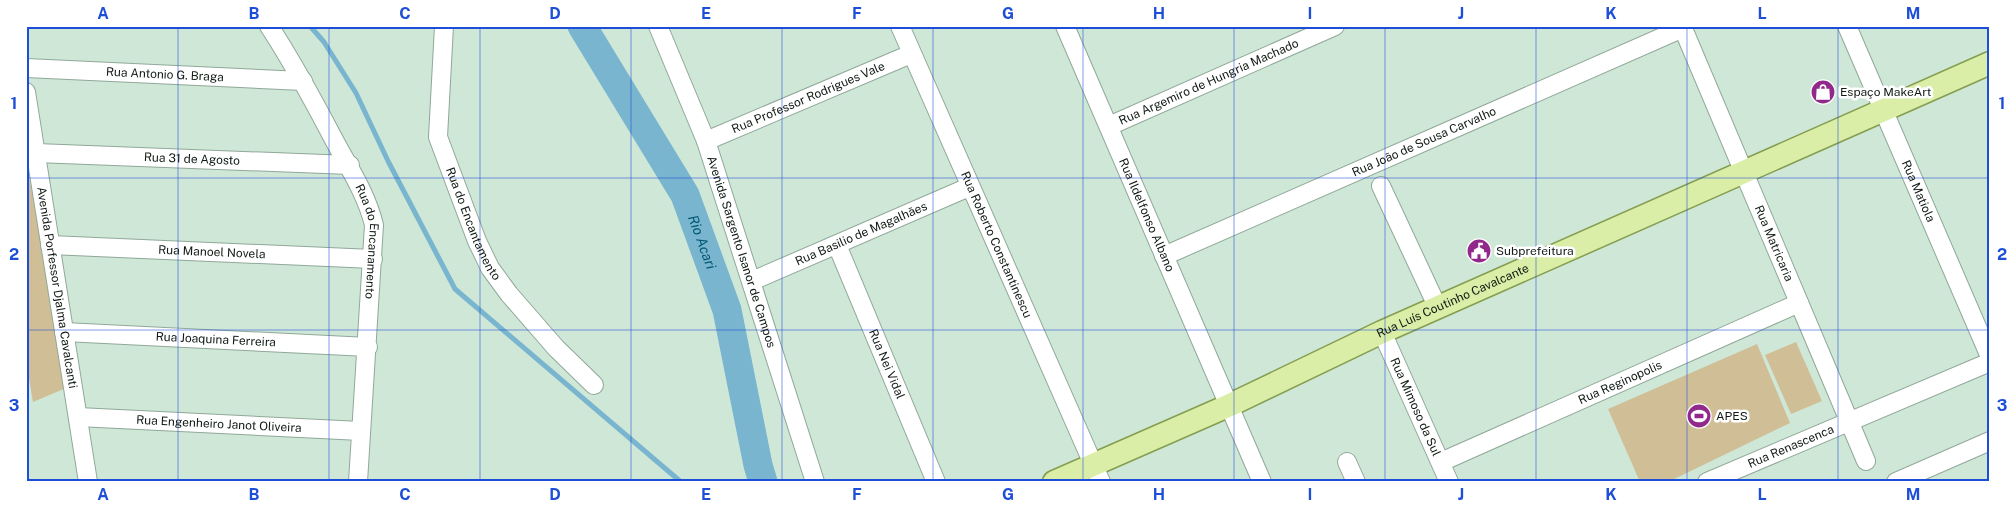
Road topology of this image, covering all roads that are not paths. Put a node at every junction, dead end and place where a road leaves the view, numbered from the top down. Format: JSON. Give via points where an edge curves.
{"nodes":[{"id":1,"x":269,"y":26,"type":"edge"},
{"id":2,"x":444,"y":26,"type":"edge"},
{"id":3,"x":658,"y":26,"type":"edge"},
{"id":4,"x":900,"y":26,"type":"edge"},
{"id":5,"x":1065,"y":26,"type":"edge"},
{"id":6,"x":1335,"y":26,"type":"edge"},
{"id":7,"x":1847,"y":26,"type":"edge"},
{"id":8,"x":1683,"y":27,"type":"edge"},
{"id":9,"x":911,"y":54,"type":"junction"},
{"id":10,"x":1990,"y":63,"type":"edge"},
{"id":11,"x":26,"y":68,"type":"edge"},
{"id":12,"x":303,"y":81,"type":"junction"},
{"id":13,"x":26,"y":92,"type":"edge"},
{"id":14,"x":1885,"y":109,"type":"junction"},
{"id":15,"x":1109,"y":126,"type":"junction"},
{"id":16,"x":706,"y":141,"type":"junction"},
{"id":17,"x":31,"y":148,"type":"edge"},
{"id":18,"x":350,"y":165,"type":"junction"},
{"id":19,"x":1743,"y":174,"type":"junction"},
{"id":20,"x":1381,"y":186,"type":"dead end"},
{"id":21,"x":970,"y":187,"type":"junction"},
{"id":22,"x":50,"y":245,"type":"junction"},
{"id":23,"x":837,"y":245,"type":"junction"},
{"id":24,"x":1164,"y":256,"type":"junction"},
{"id":25,"x":373,"y":259,"type":"junction"},
{"id":26,"x":752,"y":281,"type":"junction"},
{"id":27,"x":1799,"y":303,"type":"junction"},
{"id":28,"x":1438,"y":308,"type":"junction"},
{"id":29,"x":64,"y":332,"type":"junction"},
{"id":30,"x":1382,"y":332,"type":"junction"},
{"id":31,"x":1986,"y":337,"type":"edge"},
{"id":32,"x":368,"y":347,"type":"junction"},
{"id":33,"x":1990,"y":357,"type":"edge"},
{"id":34,"x":1990,"y":362,"type":"edge"},
{"id":35,"x":594,"y":385,"type":"dead end"},
{"id":36,"x":1230,"y":405,"type":"junction"},
{"id":37,"x":78,"y":417,"type":"junction"},
{"id":38,"x":1848,"y":421,"type":"junction"},
{"id":39,"x":361,"y":431,"type":"junction"},
{"id":40,"x":1990,"y":440,"type":"edge"},
{"id":41,"x":1866,"y":461,"type":"dead end"},
{"id":42,"x":1347,"y":462,"type":"dead end"},
{"id":43,"x":1441,"y":462,"type":"junction"},
{"id":44,"x":1097,"y":473,"type":"edge"},
{"id":45,"x":88,"y":482,"type":"edge"},
{"id":46,"x":358,"y":482,"type":"edge"},
{"id":47,"x":815,"y":482,"type":"edge"},
{"id":48,"x":936,"y":482,"type":"edge"},
{"id":49,"x":1054,"y":482,"type":"edge"},
{"id":50,"x":1262,"y":482,"type":"edge"},
{"id":51,"x":1356,"y":482,"type":"edge"},
{"id":52,"x":1449,"y":482,"type":"edge"},
{"id":53,"x":1707,"y":482,"type":"edge"},
{"id":54,"x":1896,"y":482,"type":"edge"}],
"edges":[{"from":1,"to":12,"type":"street","name":"Rua do Encanamento"},
{"from":2,"to":35,"type":"street","name":"Rua do Encantamento","via":[[438,137],[477,241],[490,268],[509,294],[556,348]]},
{"from":3,"to":16,"type":"street","name":"Avenida Sargento Isanor de Campos"},
{"from":4,"to":9,"type":"street","name":"Rua Roberto Constantinescu"},
{"from":5,"to":15,"type":"street","name":"Rua Ildelfonso Albano"},
{"from":6,"to":15,"type":"street","name":"Rua Argemiro de Hungria Machado"},
{"from":7,"to":14,"type":"street","name":"Rua Matiola"},
{"from":8,"to":19,"type":"street","name":"Rua Matricaria"},
{"from":8,"to":24,"type":"street","name":"Rua João de Sousa Carvalho"},
{"from":9,"to":16,"type":"street","name":"Rua Professor Rodrigues Vale"},
{"from":9,"to":21,"type":"street","name":"Rua Roberto Constantinescu"},
{"from":10,"to":14,"type":"main road","name":"Rua Luís Coutinho Cavalcante"},
{"from":11,"to":12,"type":"street","name":"Rua Antonio G. Braga"},
{"from":12,"to":18,"type":"street","name":"Rua do Encanamento"},
{"from":13,"to":17,"type":"street","name":"Avenida Porfessor Djalma Cavalcanti"},
{"from":14,"to":19,"type":"main road","name":"Rua Luís Coutinho Cavalcante"},
{"from":14,"to":31,"type":"street","name":"Rua Matiola"},
{"from":15,"to":24,"type":"street","name":"Rua Ildelfonso Albano"},
{"from":16,"to":26,"type":"street","name":"Avenida Sargento Isanor de Campos"},
{"from":17,"to":18,"type":"street","name":"Rua 31 de Agosto"},
{"from":17,"to":22,"type":"street","name":"Avenida Porfessor Djalma Cavalcanti"},
{"from":18,"to":25,"type":"street","name":"Rua do Encanamento","via":[[368,202],[374,225]]},
{"from":19,"to":27,"type":"street","name":"Rua Matricaria"},
{"from":19,"to":28,"type":"main road","name":"Rua Luís Coutinho Cavalcante"},
{"from":20,"to":28,"type":"street"},
{"from":21,"to":23,"type":"street","name":"Rua Basilio de Magalhães"},
{"from":21,"to":44,"type":"street","name":"Rua Roberto Constantinescu"},
{"from":22,"to":25,"type":"street","name":"Rua Manoel Novela"},
{"from":22,"to":29,"type":"street","name":"Avenida Porfessor Djalma Cavalcanti"},
{"from":23,"to":26,"type":"street","name":"Rua Basilio de Magalhães"},
{"from":23,"to":48,"type":"street","name":"Rua Nei Vidal"},
{"from":24,"to":36,"type":"street","name":"Rua Ildelfonso Albano"},
{"from":25,"to":32,"type":"street","name":"Rua do Encanamento"},
{"from":26,"to":47,"type":"street","name":"Avenida Sargento Isanor de Campos"},
{"from":27,"to":38,"type":"street","name":"Rua Matricaria"},
{"from":27,"to":43,"type":"street","name":"Rua Reginopolis"},
{"from":28,"to":30,"type":"main road","name":"Rua Luís Coutinho Cavalcante"},
{"from":29,"to":32,"type":"street","name":"Rua Joaquina Ferreira"},
{"from":29,"to":37,"type":"street","name":"Avenida Porfessor Djalma Cavalcanti"},
{"from":30,"to":36,"type":"main road","name":"Rua Luís Coutinho Cavalcante"},
{"from":30,"to":43,"type":"street","name":"Rua Mimoso da Sul"},
{"from":31,"to":33,"type":"street","name":"Rua Matiola"},
{"from":32,"to":39,"type":"street","name":"Rua do Encanamento"},
{"from":34,"to":38,"type":"street","name":"Rua Renascenca"},
{"from":36,"to":44,"type":"main road","name":"Rua Luís Coutinho Cavalcante"},
{"from":36,"to":50,"type":"street","name":"Rua Ildelfonso Albano"},
{"from":37,"to":39,"type":"street","name":"Rua Engenheiro Janot Oliveira"},
{"from":37,"to":45,"type":"street","name":"Avenida Porfessor Djalma Cavalcanti"},
{"from":38,"to":41,"type":"street","name":"Rua Matricaria"},
{"from":38,"to":53,"type":"street","name":"Rua Renascenca"},
{"from":39,"to":46,"type":"street","name":"Rua do Encanamento"},
{"from":40,"to":54,"type":"street"},
{"from":42,"to":51,"type":"street"},
{"from":43,"to":52,"type":"street","name":"Rua Mimoso da Sul"},
{"from":44,"to":49,"type":"main road","name":"Rua Luís Coutinho Cavalcante"}]}
